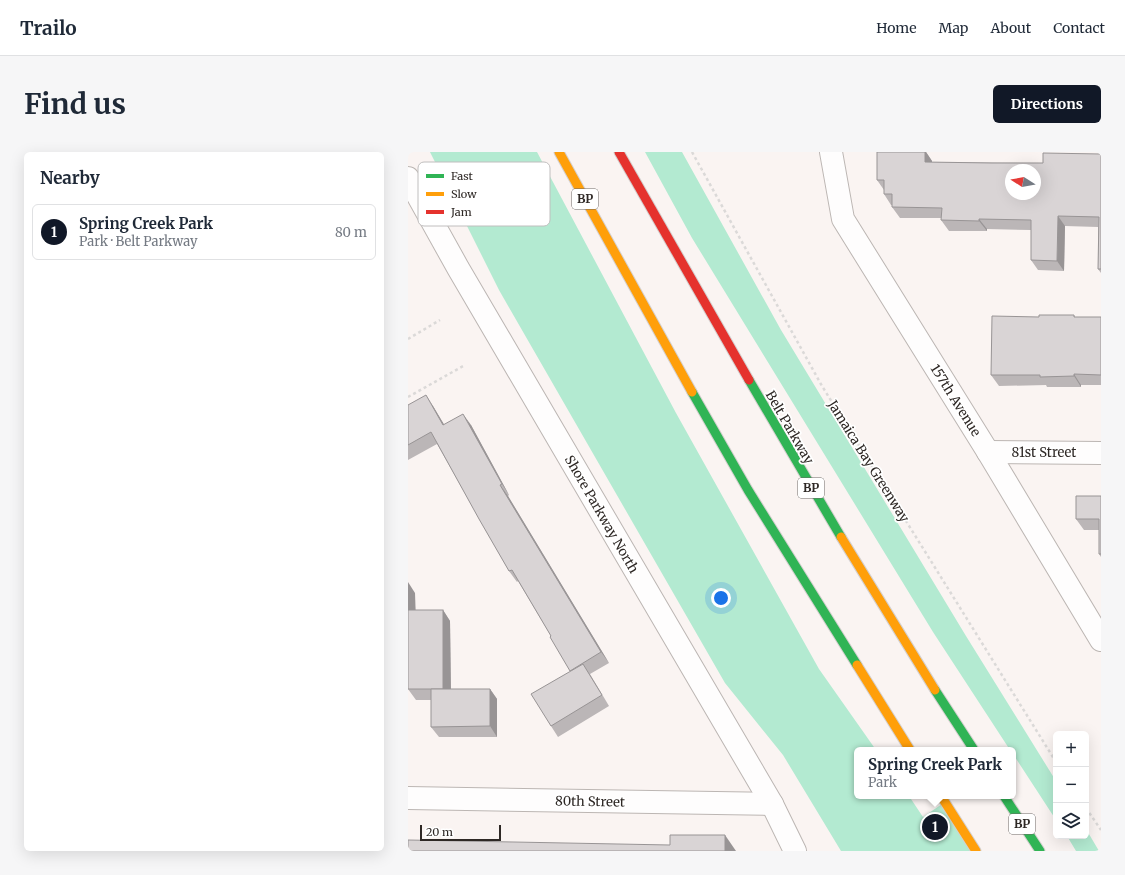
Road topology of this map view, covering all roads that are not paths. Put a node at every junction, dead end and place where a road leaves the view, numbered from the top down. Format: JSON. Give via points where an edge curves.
{"nodes":[{"id":1,"x":559,"y":152,"type":"edge"},
{"id":2,"x":619,"y":152,"type":"edge"},
{"id":3,"x":831,"y":152,"type":"edge"},
{"id":4,"x":408,"y":178,"type":"edge"},
{"id":5,"x":418,"y":196,"type":"edge"},
{"id":6,"x":435,"y":226,"type":"edge"},
{"id":7,"x":988,"y":452,"type":"junction"},
{"id":8,"x":1101,"y":453,"type":"edge"},
{"id":9,"x":1101,"y":640,"type":"edge"},
{"id":10,"x":908,"y":747,"type":"edge"},
{"id":11,"x":972,"y":747,"type":"edge"},
{"id":12,"x":408,"y":798,"type":"edge"},
{"id":13,"x":943,"y":799,"type":"edge"},
{"id":14,"x":1006,"y":799,"type":"edge"},
{"id":15,"x":772,"y":804,"type":"junction"},
{"id":16,"x":795,"y":851,"type":"edge"},
{"id":17,"x":976,"y":851,"type":"edge"},
{"id":18,"x":1040,"y":851,"type":"edge"}],
"edges":[{"from":1,"to":10,"type":"highway","number":"BP","via":[[748,490]]},
{"from":2,"to":11,"type":"highway","name":"Belt Parkway","number":"BP","via":[[804,475],[878,599]]},
{"from":3,"to":7,"type":"street","name":"157th Avenue","via":[[843,219]]},
{"from":4,"to":5,"type":"street","name":"Shore Parkway North"},
{"from":6,"to":15,"type":"street","name":"Shore Parkway North"},
{"from":7,"to":8,"type":"street","name":"81st Street"},
{"from":7,"to":9,"type":"street","name":"157th Avenue"},
{"from":12,"to":15,"type":"street","name":"80th Street"},
{"from":13,"to":17,"type":"highway"},
{"from":14,"to":18,"type":"highway","number":"BP"},
{"from":15,"to":16,"type":"street","name":"Shore Parkway North"}]}
